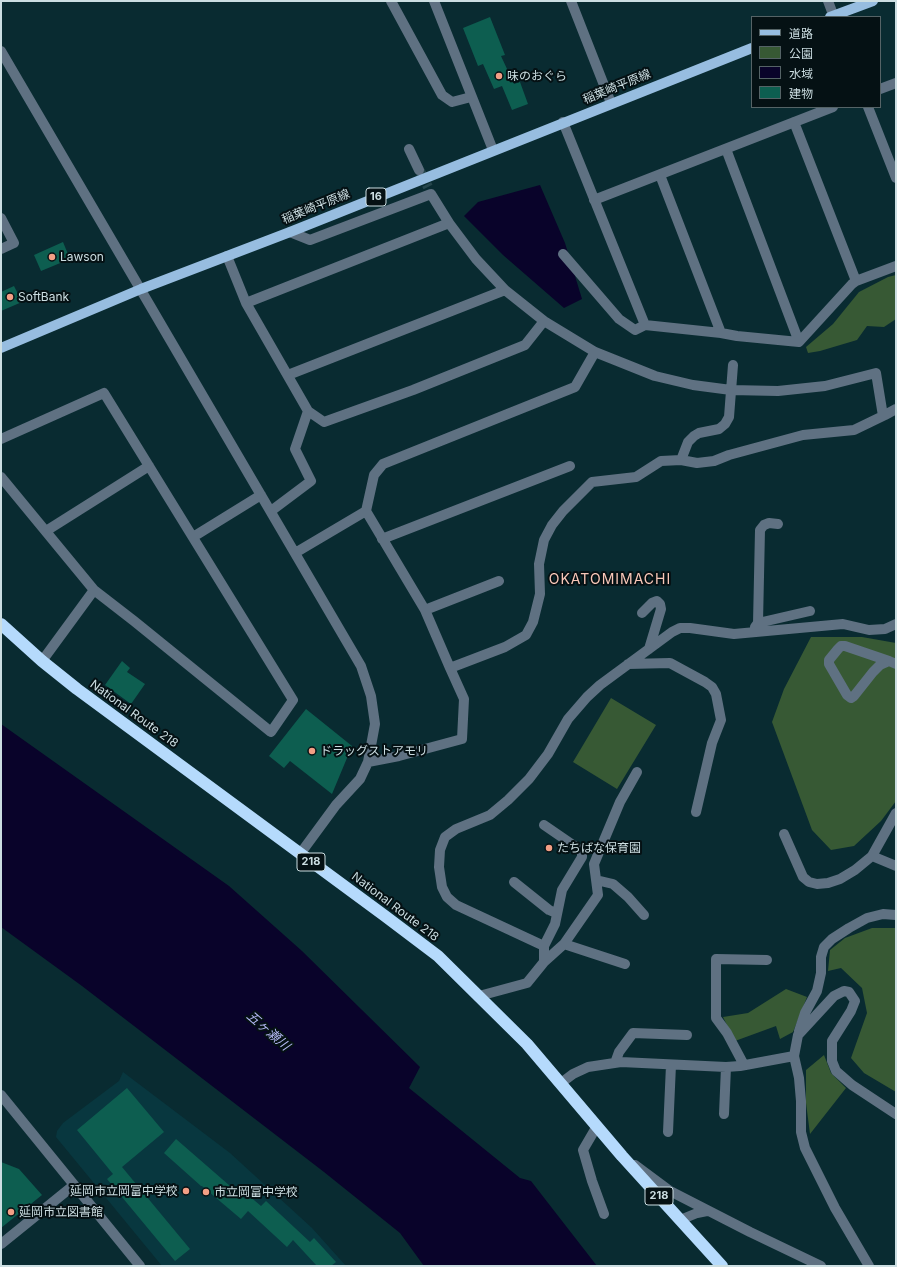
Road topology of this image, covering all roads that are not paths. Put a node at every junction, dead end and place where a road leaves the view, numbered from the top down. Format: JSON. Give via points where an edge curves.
{"nodes":[{"id":1,"x":391,"y":1,"type":"edge"},
{"id":2,"x":434,"y":1,"type":"edge"},
{"id":3,"x":571,"y":1,"type":"edge"},
{"id":4,"x":828,"y":1,"type":"edge"},
{"id":5,"x":873,"y":1,"type":"edge"},
{"id":6,"x":832,"y":16,"type":"edge"},
{"id":7,"x":835,"y":16,"type":"edge"},
{"id":8,"x":751,"y":48,"type":"edge"},
{"id":9,"x":1,"y":51,"type":"edge"},
{"id":10,"x":896,"y":83,"type":"edge"},
{"id":11,"x":881,"y":89,"type":"edge"},
{"id":12,"x":471,"y":97,"type":"junction"},
{"id":13,"x":611,"y":103,"type":"junction"},
{"id":14,"x":830,"y":108,"type":"edge"},
{"id":15,"x":868,"y":108,"type":"edge"},
{"id":16,"x":563,"y":122,"type":"junction"},
{"id":17,"x":794,"y":122,"type":"junction"},
{"id":18,"x":409,"y":148,"type":"dead end"},
{"id":19,"x":726,"y":149,"type":"junction"},
{"id":20,"x":493,"y":150,"type":"junction"},
{"id":21,"x":419,"y":170,"type":"tunnel mouth"},
{"id":22,"x":660,"y":175,"type":"junction"},
{"id":23,"x":896,"y":178,"type":"edge"},
{"id":24,"x":594,"y":200,"type":"junction"},
{"id":25,"x":1,"y":218,"type":"edge"},
{"id":26,"x":449,"y":223,"type":"junction"},
{"id":27,"x":290,"y":232,"type":"junction"},
{"id":28,"x":1,"y":249,"type":"edge"},
{"id":29,"x":563,"y":254,"type":"dead end"},
{"id":30,"x":227,"y":256,"type":"junction"},
{"id":31,"x":896,"y":266,"type":"edge"},
{"id":32,"x":856,"y":281,"type":"junction"},
{"id":33,"x":141,"y":289,"type":"junction"},
{"id":34,"x":505,"y":290,"type":"junction"},
{"id":35,"x":246,"y":303,"type":"junction"},
{"id":36,"x":544,"y":321,"type":"junction"},
{"id":37,"x":645,"y":325,"type":"junction"},
{"id":38,"x":721,"y":333,"type":"junction"},
{"id":39,"x":799,"y":342,"type":"junction"},
{"id":40,"x":1,"y":348,"type":"edge"},
{"id":41,"x":596,"y":352,"type":"junction"},
{"id":42,"x":733,"y":365,"type":"dead end"},
{"id":43,"x":288,"y":375,"type":"junction"},
{"id":44,"x":731,"y":390,"type":"junction"},
{"id":45,"x":896,"y":409,"type":"edge"},
{"id":46,"x":308,"y":411,"type":"junction"},
{"id":47,"x":883,"y":416,"type":"junction"},
{"id":48,"x":1,"y":439,"type":"edge"},
{"id":49,"x":681,"y":460,"type":"junction"},
{"id":50,"x":149,"y":466,"type":"junction"},
{"id":51,"x":570,"y":466,"type":"dead end"},
{"id":52,"x":1,"y":477,"type":"edge"},
{"id":53,"x":261,"y":495,"type":"junction"},
{"id":54,"x":271,"y":511,"type":"junction"},
{"id":55,"x":366,"y":511,"type":"junction"},
{"id":56,"x":778,"y":524,"type":"dead end"},
{"id":57,"x":46,"y":531,"type":"junction"},
{"id":58,"x":193,"y":537,"type":"junction"},
{"id":59,"x":382,"y":539,"type":"junction"},
{"id":60,"x":295,"y":553,"type":"junction"},
{"id":61,"x":499,"y":581,"type":"dead end"},
{"id":62,"x":94,"y":590,"type":"junction"},
{"id":63,"x":425,"y":610,"type":"junction"},
{"id":64,"x":810,"y":611,"type":"dead end"},
{"id":65,"x":642,"y":613,"type":"dead end"},
{"id":66,"x":758,"y":623,"type":"junction"},
{"id":67,"x":1,"y":624,"type":"edge"},
{"id":68,"x":896,"y":624,"type":"edge"},
{"id":69,"x":750,"y":632,"type":"junction"},
{"id":70,"x":649,"y":649,"type":"junction"},
{"id":71,"x":42,"y":662,"type":"junction"},
{"id":72,"x":892,"y":662,"type":"edge"},
{"id":73,"x":628,"y":664,"type":"junction"},
{"id":74,"x":450,"y":668,"type":"junction"},
{"id":75,"x":368,"y":762,"type":"junction"},
{"id":76,"x":637,"y":772,"type":"dead end"},
{"id":77,"x":696,"y":812,"type":"dead end"},
{"id":78,"x":896,"y":813,"type":"edge"},
{"id":79,"x":544,"y":825,"type":"dead end"},
{"id":80,"x":784,"y":834,"type":"dead end"},
{"id":81,"x":300,"y":854,"type":"junction"},
{"id":82,"x":872,"y":856,"type":"junction"},
{"id":83,"x":896,"y":866,"type":"edge"},
{"id":84,"x":596,"y":880,"type":"junction"},
{"id":85,"x":514,"y":882,"type":"dead end"},
{"id":86,"x":556,"y":913,"type":"junction"},
{"id":87,"x":644,"y":915,"type":"dead end"},
{"id":88,"x":896,"y":915,"type":"edge"},
{"id":89,"x":564,"y":944,"type":"junction"},
{"id":90,"x":544,"y":946,"type":"junction"},
{"id":91,"x":767,"y":960,"type":"dead end"},
{"id":92,"x":544,"y":962,"type":"junction"},
{"id":93,"x":625,"y":964,"type":"dead end"},
{"id":94,"x":479,"y":996,"type":"junction"},
{"id":95,"x":687,"y":1035,"type":"dead end"},
{"id":96,"x":798,"y":1035,"type":"junction"},
{"id":97,"x":794,"y":1056,"type":"junction"},
{"id":98,"x":615,"y":1063,"type":"junction"},
{"id":99,"x":671,"y":1065,"type":"junction"},
{"id":100,"x":744,"y":1065,"type":"junction"},
{"id":101,"x":726,"y":1067,"type":"junction"},
{"id":102,"x":561,"y":1083,"type":"junction"},
{"id":103,"x":1,"y":1095,"type":"edge"},
{"id":104,"x":724,"y":1114,"type":"dead end"},
{"id":105,"x":896,"y":1114,"type":"edge"},
{"id":106,"x":597,"y":1126,"type":"junction"},
{"id":107,"x":668,"y":1132,"type":"dead end"},
{"id":108,"x":622,"y":1156,"type":"junction"},
{"id":109,"x":74,"y":1185,"type":"junction"},
{"id":110,"x":707,"y":1211,"type":"junction"},
{"id":111,"x":604,"y":1214,"type":"dead end"},
{"id":112,"x":680,"y":1220,"type":"junction"},
{"id":113,"x":1,"y":1244,"type":"edge"},
{"id":114,"x":140,"y":1266,"type":"edge"},
{"id":115,"x":722,"y":1266,"type":"edge"},
{"id":116,"x":821,"y":1266,"type":"edge"},
{"id":117,"x":869,"y":1266,"type":"edge"}],
"edges":[{"from":1,"to":12,"type":"street","via":[[442,95],[452,102]]},
{"from":2,"to":12,"type":"street"},
{"from":3,"to":13,"type":"street"},
{"from":4,"to":6,"type":"street"},
{"from":5,"to":7,"type":"main road"},
{"from":8,"to":13,"type":"main road","name":"稲葉崎平原線","number":"16"},
{"from":9,"to":33,"type":"street"},
{"from":10,"to":11,"type":"street"},
{"from":12,"to":20,"type":"street"},
{"from":13,"to":16,"type":"main road","name":"稲葉崎平原線","number":"16"},
{"from":14,"to":17,"type":"street"},
{"from":15,"to":23,"type":"street"},
{"from":16,"to":20,"type":"main road","name":"稲葉崎平原線","number":"16"},
{"from":16,"to":24,"type":"street"},
{"from":17,"to":19,"type":"street"},
{"from":17,"to":32,"type":"street"},
{"from":18,"to":21,"type":"street"},
{"from":19,"to":22,"type":"street"},
{"from":19,"to":39,"type":"street"},
{"from":20,"to":27,"type":"main road","name":"稲葉崎平原線","number":"16"},
{"from":22,"to":24,"type":"street"},
{"from":22,"to":38,"type":"street"},
{"from":24,"to":37,"type":"street"},
{"from":25,"to":28,"type":"street","via":[[14,243]]},
{"from":26,"to":27,"type":"street","via":[[430,190],[310,240]]},
{"from":26,"to":34,"type":"street","via":[[476,259]]},
{"from":26,"to":35,"type":"street"},
{"from":27,"to":30,"type":"main road","name":"稲葉崎平原線","number":"16"},
{"from":29,"to":37,"type":"street","via":[[618,319],[636,330]]},
{"from":30,"to":33,"type":"main road","name":"稲葉崎平原線","number":"16"},
{"from":30,"to":35,"type":"street"},
{"from":31,"to":32,"type":"street"},
{"from":32,"to":39,"type":"street"},
{"from":33,"to":40,"type":"main road","name":"稲葉崎平原線","number":"16"},
{"from":33,"to":53,"type":"street"},
{"from":34,"to":36,"type":"street"},
{"from":34,"to":43,"type":"street"},
{"from":35,"to":43,"type":"street"},
{"from":36,"to":41,"type":"street"},
{"from":36,"to":46,"type":"street","via":[[525,346],[413,390],[324,422]]},
{"from":37,"to":38,"type":"street"},
{"from":38,"to":39,"type":"street"},
{"from":41,"to":44,"type":"street","via":[[655,376]]},
{"from":41,"to":55,"type":"street","via":[[575,387],[383,464],[374,475]]},
{"from":42,"to":44,"type":"street"},
{"from":43,"to":46,"type":"street"},
{"from":44,"to":47,"type":"street","via":[[778,391],[825,386],[876,372]]},
{"from":44,"to":49,"type":"street","via":[[729,417],[725,424],[719,429],[694,436],[688,442]]},
{"from":45,"to":47,"type":"street"},
{"from":46,"to":54,"type":"street","via":[[295,449],[311,481]]},
{"from":47,"to":49,"type":"street","via":[[854,430],[803,435],[714,461],[697,463]]},
{"from":48,"to":50,"type":"street","via":[[104,393]]},
{"from":49,"to":74,"type":"street","via":[[661,461],[636,477],[592,482],[563,511],[544,540],[539,564],[540,594],[533,622],[526,635],[505,647]]},
{"from":50,"to":57,"type":"street"},
{"from":50,"to":58,"type":"street"},
{"from":51,"to":59,"type":"street"},
{"from":52,"to":57,"type":"street"},
{"from":53,"to":54,"type":"street"},
{"from":53,"to":58,"type":"street"},
{"from":54,"to":60,"type":"street"},
{"from":55,"to":59,"type":"street"},
{"from":55,"to":60,"type":"street"},
{"from":56,"to":66,"type":"street","via":[[769,523],[760,530]]},
{"from":57,"to":62,"type":"street"},
{"from":58,"to":62,"type":"street","via":[[293,700],[271,732]]},
{"from":59,"to":63,"type":"street"},
{"from":60,"to":75,"type":"street","via":[[361,666],[371,696],[375,724]]},
{"from":61,"to":63,"type":"street"},
{"from":62,"to":71,"type":"street"},
{"from":63,"to":74,"type":"street"},
{"from":64,"to":66,"type":"street"},
{"from":65,"to":70,"type":"street","via":[[652,603],[657,601],[660,604]]},
{"from":66,"to":69,"type":"street"},
{"from":67,"to":71,"type":"highway","name":"National Route 218","number":"218"},
{"from":68,"to":69,"type":"street","via":[[885,629],[869,630],[843,624]]},
{"from":69,"to":70,"type":"street","via":[[734,634],[680,628]]},
{"from":70,"to":73,"type":"street"},
{"from":71,"to":81,"type":"highway","name":"National Route 218","number":"218"},
{"from":72,"to":72,"type":"street","via":[[845,646],[838,648],[829,660],[829,664],[851,698],[880,665]]},
{"from":73,"to":77,"type":"street","via":[[670,663],[705,682],[716,694],[721,720],[712,743]]},
{"from":73,"to":90,"type":"street","via":[[587,697],[568,719],[548,754],[524,784],[490,815],[456,829],[445,837],[440,850],[439,867],[442,887],[447,897],[456,905]]},
{"from":74,"to":75,"type":"street","via":[[464,699],[462,739]]},
{"from":75,"to":81,"type":"street","via":[[360,779],[336,805]]},
{"from":76,"to":84,"type":"street","via":[[620,802],[594,864]]},
{"from":78,"to":82,"type":"street"},
{"from":79,"to":86,"type":"street","via":[[582,852],[582,857],[562,890]]},
{"from":80,"to":82,"type":"street","via":[[803,877],[817,884],[840,879]]},
{"from":81,"to":94,"type":"highway","name":"National Route 218","number":"218","via":[[438,956]]},
{"from":82,"to":83,"type":"street"},
{"from":84,"to":87,"type":"street","via":[[613,884]]},
{"from":84,"to":89,"type":"street","via":[[598,895]]},
{"from":85,"to":86,"type":"street"},
{"from":86,"to":90,"type":"street","via":[[555,924]]},
{"from":88,"to":96,"type":"street","via":[[883,914],[867,918],[849,928],[824,948],[817,991]]},
{"from":89,"to":92,"type":"street"},
{"from":89,"to":93,"type":"street"},
{"from":90,"to":92,"type":"street"},
{"from":91,"to":100,"type":"street","via":[[716,959],[716,1018]]},
{"from":92,"to":94,"type":"street","via":[[527,983]]},
{"from":94,"to":102,"type":"highway","name":"National Route 218","number":"218","via":[[528,1044]]},
{"from":95,"to":98,"type":"street","via":[[633,1033],[619,1052]]},
{"from":96,"to":97,"type":"street"},
{"from":96,"to":105,"type":"street","via":[[834,996],[844,991],[849,992],[855,1000],[832,1041],[832,1061],[836,1071],[852,1085]]},
{"from":97,"to":100,"type":"street"},
{"from":97,"to":117,"type":"street","via":[[802,1101],[801,1132],[805,1148],[835,1208]]},
{"from":98,"to":99,"type":"street"},
{"from":98,"to":102,"type":"street","via":[[588,1066]]},
{"from":99,"to":101,"type":"street"},
{"from":99,"to":107,"type":"street"},
{"from":100,"to":101,"type":"street"},
{"from":101,"to":104,"type":"street"},
{"from":102,"to":106,"type":"highway","name":"National Route 218","number":"218"},
{"from":103,"to":109,"type":"street"},
{"from":106,"to":108,"type":"highway","name":"National Route 218","number":"218"},
{"from":106,"to":111,"type":"street","via":[[583,1150]]},
{"from":108,"to":110,"type":"street","via":[[670,1191]]},
{"from":108,"to":112,"type":"highway","name":"National Route 218","number":"218"},
{"from":109,"to":113,"type":"street"},
{"from":109,"to":114,"type":"street"},
{"from":110,"to":112,"type":"street"},
{"from":110,"to":116,"type":"street"},
{"from":112,"to":115,"type":"highway","name":"National Route 218","number":"218"}]}
